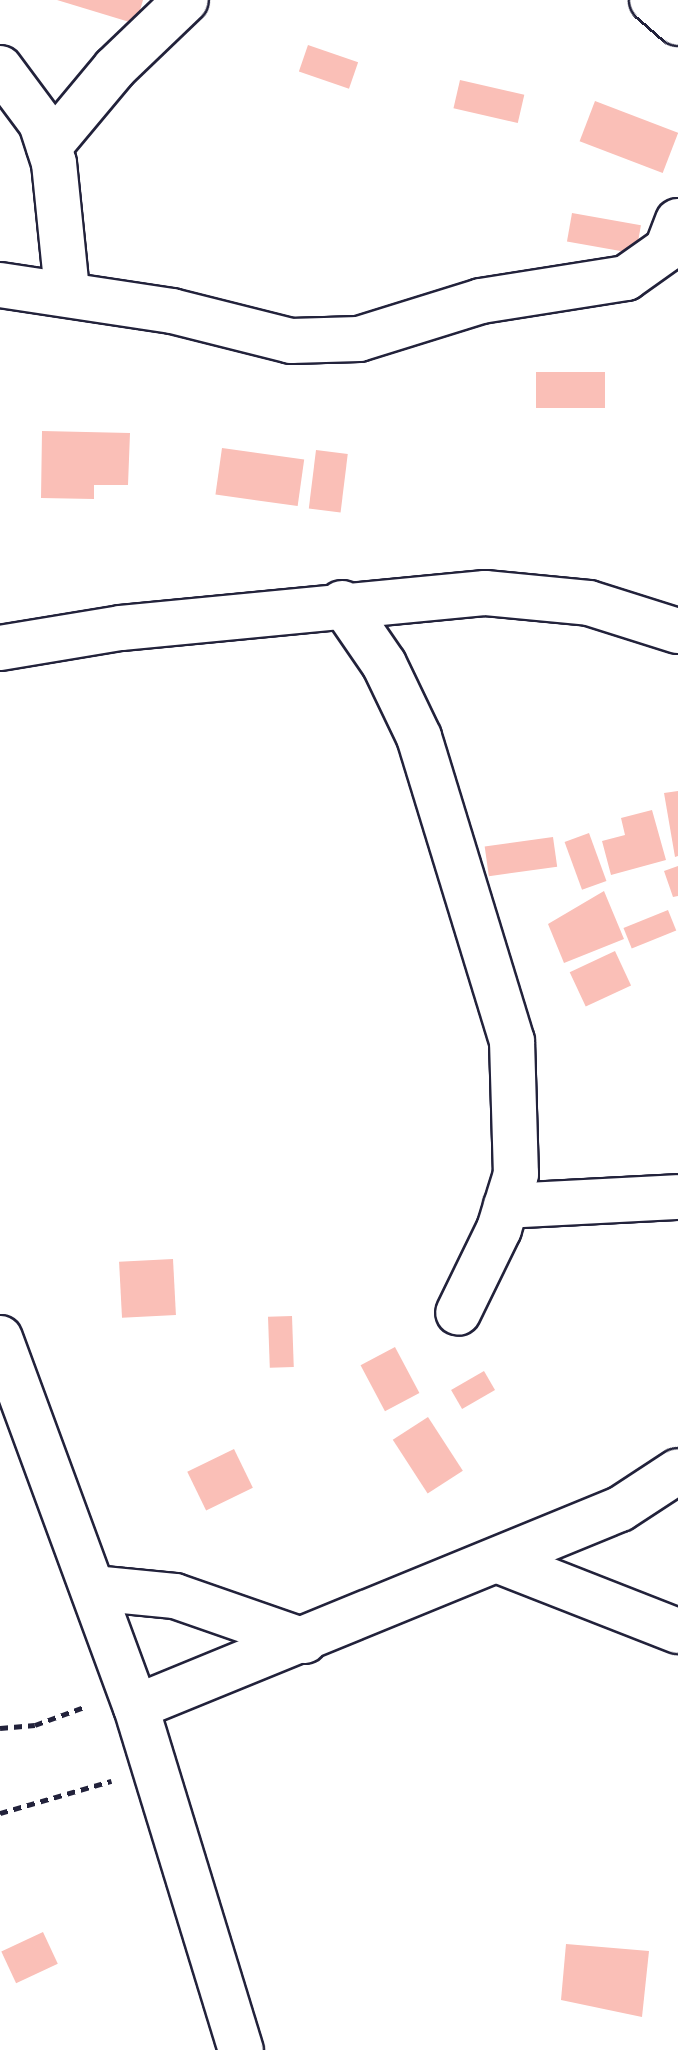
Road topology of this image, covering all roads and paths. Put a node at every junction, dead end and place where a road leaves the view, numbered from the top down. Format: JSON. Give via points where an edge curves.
{"nodes":[{"id":1,"x":186,"y":0,"type":"edge"},
{"id":2,"x":652,"y":0,"type":"edge"},
{"id":3,"x":678,"y":23,"type":"edge"},
{"id":4,"x":0,"y":68,"type":"edge"},
{"id":5,"x":49,"y":147,"type":"junction"},
{"id":6,"x":678,"y":221,"type":"edge"},
{"id":7,"x":0,"y":285,"type":"edge"},
{"id":8,"x":67,"y":292,"type":"junction"},
{"id":9,"x":342,"y":603,"type":"junction"},
{"id":10,"x":678,"y":631,"type":"edge"},
{"id":11,"x":0,"y":648,"type":"edge"},
{"id":12,"x":678,"y":1197,"type":"edge"},
{"id":13,"x":506,"y":1206,"type":"junction"},
{"id":14,"x":458,"y":1313,"type":"dead end"},
{"id":15,"x":0,"y":1338,"type":"edge"},
{"id":16,"x":678,"y":1471,"type":"edge"},
{"id":17,"x":499,"y":1561,"type":"junction"},
{"id":18,"x":93,"y":1588,"type":"junction"},
{"id":19,"x":678,"y":1631,"type":"edge"},
{"id":20,"x":304,"y":1641,"type":"junction"},
{"id":21,"x":131,"y":1693,"type":"junction"},
{"id":22,"x":0,"y":1728,"type":"edge"},
{"id":23,"x":155,"y":1769,"type":"junction"},
{"id":24,"x":0,"y":1813,"type":"edge"},
{"id":25,"x":241,"y":2050,"type":"edge"}],
"edges":[{"from":1,"to":5,"type":"street","via":[[115,68]]},
{"from":2,"to":3,"type":"street"},
{"from":4,"to":5,"type":"street","via":[[41,123]]},
{"from":5,"to":8,"type":"street"},
{"from":6,"to":8,"type":"street","via":[[667,249],[626,278],[481,301],[359,339],[291,341]]},
{"from":7,"to":8,"type":"street"},
{"from":9,"to":10,"type":"street","via":[[485,593],[589,603]]},
{"from":9,"to":11,"type":"street"},
{"from":9,"to":13,"type":"street","via":[[384,664],[419,737],[496,971],[512,1041],[516,1174]]},
{"from":12,"to":13,"type":"street"},
{"from":13,"to":14,"type":"street"},
{"from":15,"to":18,"type":"street"},
{"from":16,"to":17,"type":"street","via":[[620,1509]]},
{"from":17,"to":19,"type":"street"},
{"from":17,"to":20,"type":"street"},
{"from":18,"to":20,"type":"street","via":[[175,1596]]},
{"from":18,"to":21,"type":"street"},
{"from":20,"to":21,"type":"street"},
{"from":21,"to":22,"type":"path"},
{"from":21,"to":23,"type":"street"},
{"from":23,"to":24,"type":"path"},
{"from":23,"to":25,"type":"street"}]}
